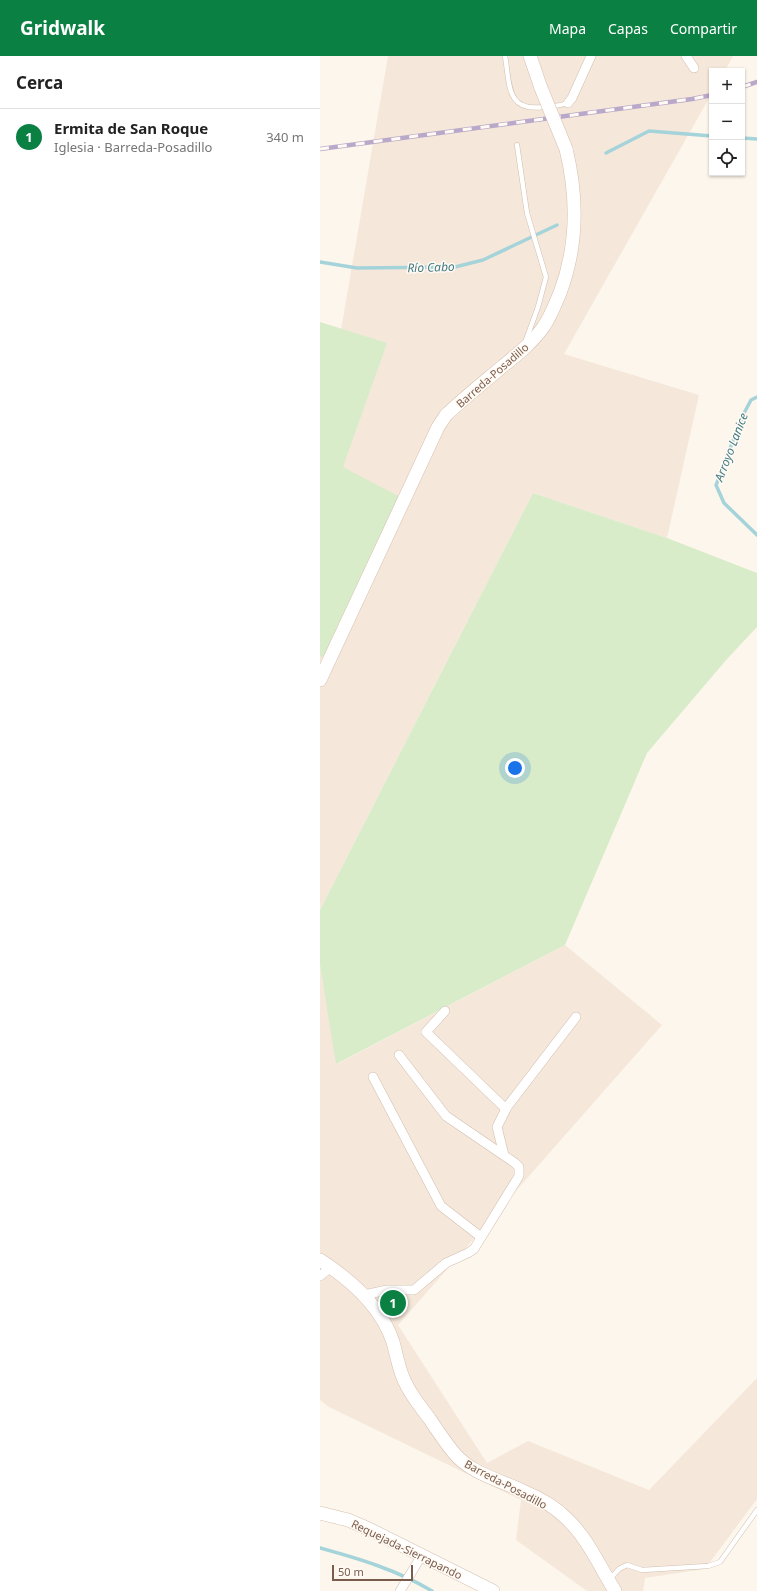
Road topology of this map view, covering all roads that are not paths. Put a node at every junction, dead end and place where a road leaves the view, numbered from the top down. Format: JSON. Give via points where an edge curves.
{"nodes":[{"id":1,"x":505,"y":56,"type":"edge"},
{"id":2,"x":530,"y":56,"type":"edge"},
{"id":3,"x":591,"y":56,"type":"edge"},
{"id":4,"x":686,"y":56,"type":"edge"},
{"id":5,"x":694,"y":68,"type":"dead end"},
{"id":6,"x":568,"y":103,"type":"joint"},
{"id":7,"x":517,"y":145,"type":"dead end"},
{"id":8,"x":523,"y":350,"type":"junction"},
{"id":9,"x":320,"y":680,"type":"edge"},
{"id":10,"x":445,"y":1011,"type":"dead end"},
{"id":11,"x":576,"y":1017,"type":"dead end"},
{"id":12,"x":399,"y":1055,"type":"dead end"},
{"id":13,"x":373,"y":1077,"type":"dead end"},
{"id":14,"x":506,"y":1109,"type":"junction"},
{"id":15,"x":504,"y":1155,"type":"junction"},
{"id":16,"x":481,"y":1237,"type":"junction"},
{"id":17,"x":326,"y":1264,"type":"edge"},
{"id":18,"x":320,"y":1276,"type":"edge"},
{"id":19,"x":364,"y":1295,"type":"junction"},
{"id":20,"x":757,"y":1510,"type":"edge"},
{"id":21,"x":320,"y":1513,"type":"edge"},
{"id":22,"x":422,"y":1555,"type":"junction"},
{"id":23,"x":612,"y":1586,"type":"edge"},
{"id":24,"x":402,"y":1588,"type":"edge"},
{"id":25,"x":493,"y":1591,"type":"edge"}],
"edges":[{"from":1,"to":6,"type":"lane","via":[[511,90],[516,102],[532,109]]},
{"from":2,"to":8,"type":"street","name":"Barreda-Posadillo","bridge":true,"via":[[566,150],[575,199],[575,226],[564,282],[552,311],[544,326]]},
{"from":3,"to":6,"type":"street"},
{"from":4,"to":5,"type":"street"},
{"from":7,"to":8,"type":"lane","via":[[528,213],[546,276]]},
{"from":8,"to":9,"type":"street","name":"Barreda-Posadillo","via":[[446,415],[438,427]]},
{"from":10,"to":14,"type":"street","via":[[426,1032]]},
{"from":11,"to":14,"type":"street"},
{"from":12,"to":15,"type":"street","via":[[446,1116]]},
{"from":13,"to":16,"type":"street","via":[[442,1206]]},
{"from":14,"to":15,"type":"street","via":[[497,1127]]},
{"from":15,"to":16,"type":"street","via":[[518,1167],[519,1176]]},
{"from":16,"to":19,"type":"street","via":[[474,1249],[446,1263],[414,1290],[386,1290]]},
{"from":17,"to":18,"type":"street"},
{"from":17,"to":19,"type":"street","name":"Barreda-Posadillo"},
{"from":19,"to":23,"type":"street","name":"Barreda-Posadillo","via":[[385,1322],[409,1390],[454,1454],[468,1466],[526,1492],[566,1518],[583,1539]]},
{"from":20,"to":23,"type":"lane","via":[[720,1562],[708,1566],[642,1570],[627,1565],[619,1569]]},
{"from":21,"to":22,"type":"street","name":"Requejada-Sierrapando","via":[[348,1520]]},
{"from":22,"to":24,"type":"street"},
{"from":22,"to":25,"type":"street","name":"Requejada-Sierrapando"}]}
